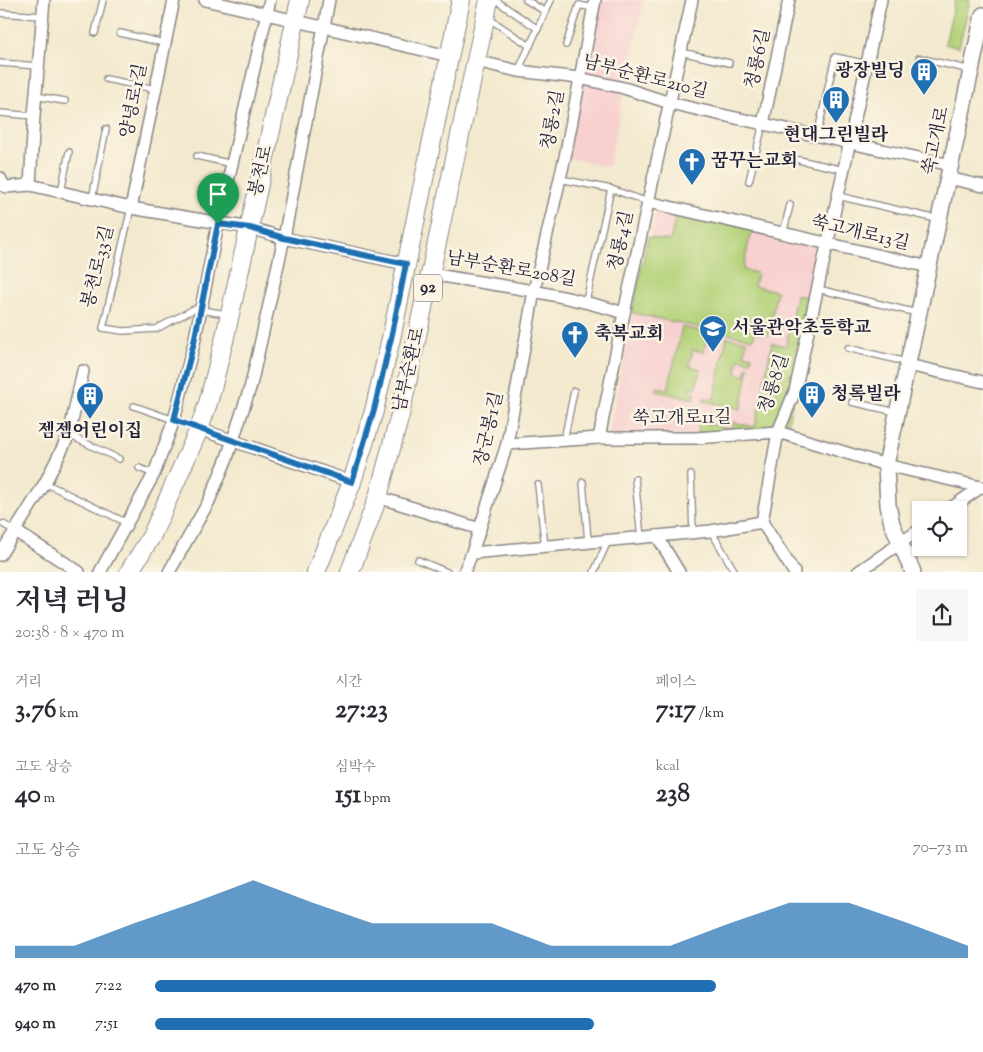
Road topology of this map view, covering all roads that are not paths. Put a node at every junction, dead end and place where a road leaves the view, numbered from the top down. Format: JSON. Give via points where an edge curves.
{"nodes":[{"id":1,"x":44,"y":0,"type":"edge"},
{"id":2,"x":103,"y":0,"type":"edge"},
{"id":3,"x":174,"y":0,"type":"edge"},
{"id":4,"x":206,"y":0,"type":"edge"},
{"id":5,"x":270,"y":0,"type":"edge"},
{"id":6,"x":300,"y":0,"type":"edge"},
{"id":7,"x":329,"y":0,"type":"edge"},
{"id":8,"x":461,"y":0,"type":"edge"},
{"id":9,"x":495,"y":0,"type":"edge"},
{"id":10,"x":526,"y":0,"type":"edge"},
{"id":11,"x":552,"y":0,"type":"edge"},
{"id":12,"x":692,"y":0,"type":"edge"},
{"id":13,"x":789,"y":0,"type":"edge"},
{"id":14,"x":880,"y":0,"type":"edge"},
{"id":15,"x":594,"y":4,"type":"edge"},
{"id":16,"x":487,"y":8,"type":"edge"},
{"id":17,"x":546,"y":12,"type":"junction"},
{"id":18,"x":0,"y":13,"type":"edge"},
{"id":19,"x":267,"y":14,"type":"junction"},
{"id":20,"x":983,"y":15,"type":"edge"},
{"id":21,"x":42,"y":16,"type":"junction"},
{"id":22,"x":296,"y":22,"type":"junction"},
{"id":23,"x":323,"y":27,"type":"junction"},
{"id":24,"x":538,"y":29,"type":"junction"},
{"id":25,"x":95,"y":33,"type":"dead end"},
{"id":26,"x":120,"y":33,"type":"dead end"},
{"id":27,"x":164,"y":43,"type":"junction"},
{"id":28,"x":566,"y":45,"type":"dead end"},
{"id":29,"x":530,"y":46,"type":"junction"},
{"id":30,"x":682,"y":52,"type":"junction"},
{"id":31,"x":449,"y":56,"type":"junction"},
{"id":32,"x":919,"y":58,"type":"dead end"},
{"id":33,"x":476,"y":61,"type":"junction"},
{"id":34,"x":0,"y":63,"type":"edge"},
{"id":35,"x":729,"y":63,"type":"dead end"},
{"id":36,"x":976,"y":63,"type":"edge"},
{"id":37,"x":866,"y":64,"type":"junction"},
{"id":38,"x":38,"y":66,"type":"junction"},
{"id":39,"x":518,"y":71,"type":"junction"},
{"id":40,"x":579,"y":78,"type":"junction"},
{"id":41,"x":106,"y":79,"type":"dead end"},
{"id":42,"x":155,"y":90,"type":"junction"},
{"id":43,"x":35,"y":96,"type":"junction"},
{"id":44,"x":65,"y":101,"type":"dead end"},
{"id":45,"x":670,"y":103,"type":"junction"},
{"id":46,"x":0,"y":114,"type":"edge"},
{"id":47,"x":34,"y":116,"type":"junction"},
{"id":48,"x":763,"y":124,"type":"junction"},
{"id":49,"x":106,"y":129,"type":"dead end"},
{"id":50,"x":817,"y":136,"type":"junction"},
{"id":51,"x":849,"y":143,"type":"junction"},
{"id":52,"x":70,"y":152,"type":"dead end"},
{"id":53,"x":197,"y":156,"type":"dead end"},
{"id":54,"x":799,"y":160,"type":"dead end"},
{"id":55,"x":232,"y":164,"type":"junction"},
{"id":56,"x":844,"y":170,"type":"junction"},
{"id":57,"x":949,"y":172,"type":"junction"},
{"id":58,"x":0,"y":178,"type":"edge"},
{"id":59,"x":560,"y":179,"type":"junction"},
{"id":60,"x":750,"y":181,"type":"dead end"},
{"id":61,"x":30,"y":185,"type":"junction"},
{"id":62,"x":983,"y":186,"type":"edge"},
{"id":63,"x":611,"y":190,"type":"junction"},
{"id":64,"x":61,"y":192,"type":"junction"},
{"id":65,"x":838,"y":196,"type":"junction"},
{"id":66,"x":92,"y":199,"type":"junction"},
{"id":67,"x":648,"y":202,"type":"junction"},
{"id":68,"x":790,"y":205,"type":"dead end"},
{"id":69,"x":131,"y":208,"type":"junction"},
{"id":70,"x":416,"y":218,"type":"junction"},
{"id":71,"x":939,"y":220,"type":"junction"},
{"id":72,"x":218,"y":224,"type":"junction"},
{"id":73,"x":441,"y":226,"type":"junction"},
{"id":74,"x":250,"y":228,"type":"junction"},
{"id":75,"x":783,"y":234,"type":"junction"},
{"id":76,"x":284,"y":238,"type":"junction"},
{"id":77,"x":828,"y":244,"type":"junction"},
{"id":78,"x":406,"y":264,"type":"junction"},
{"id":79,"x":929,"y":267,"type":"junction"},
{"id":80,"x":430,"y":274,"type":"junction"},
{"id":81,"x":818,"y":289,"type":"junction"},
{"id":82,"x":534,"y":291,"type":"junction"},
{"id":83,"x":586,"y":302,"type":"junction"},
{"id":84,"x":197,"y":309,"type":"junction"},
{"id":85,"x":624,"y":313,"type":"junction"},
{"id":86,"x":229,"y":314,"type":"junction"},
{"id":87,"x":919,"y":314,"type":"junction"},
{"id":88,"x":848,"y":348,"type":"dead end"},
{"id":89,"x":908,"y":364,"type":"junction"},
{"id":90,"x":84,"y":371,"type":"dead end"},
{"id":91,"x":983,"y":382,"type":"edge"},
{"id":92,"x":574,"y":391,"type":"dead end"},
{"id":93,"x":852,"y":402,"type":"dead end"},
{"id":94,"x":134,"y":406,"type":"dead end"},
{"id":95,"x":897,"y":412,"type":"junction"},
{"id":96,"x":174,"y":420,"type":"junction"},
{"id":97,"x":199,"y":429,"type":"junction"},
{"id":98,"x":778,"y":432,"type":"junction"},
{"id":99,"x":69,"y":436,"type":"junction"},
{"id":100,"x":599,"y":438,"type":"junction"},
{"id":101,"x":564,"y":440,"type":"junction"},
{"id":102,"x":232,"y":441,"type":"junction"},
{"id":103,"x":507,"y":444,"type":"junction"},
{"id":104,"x":119,"y":460,"type":"dead end"},
{"id":105,"x":886,"y":465,"type":"junction"},
{"id":106,"x":139,"y":468,"type":"dead end"},
{"id":107,"x":154,"y":474,"type":"junction"},
{"id":108,"x":691,"y":476,"type":"dead end"},
{"id":109,"x":636,"y":479,"type":"dead end"},
{"id":110,"x":352,"y":482,"type":"junction"},
{"id":111,"x":583,"y":482,"type":"dead end"},
{"id":112,"x":45,"y":483,"type":"junction"},
{"id":113,"x":538,"y":485,"type":"dead end"},
{"id":114,"x":982,"y":485,"type":"edge"},
{"id":115,"x":378,"y":496,"type":"junction"},
{"id":116,"x":960,"y":501,"type":"edge"},
{"id":117,"x":762,"y":522,"type":"junction"},
{"id":118,"x":128,"y":523,"type":"junction"},
{"id":119,"x":3,"y":524,"type":"dead end"},
{"id":120,"x":480,"y":529,"type":"junction"},
{"id":121,"x":16,"y":531,"type":"junction"},
{"id":122,"x":711,"y":531,"type":"junction"},
{"id":123,"x":693,"y":533,"type":"junction"},
{"id":124,"x":912,"y":535,"type":"edge"},
{"id":125,"x":656,"y":536,"type":"junction"},
{"id":126,"x":641,"y":538,"type":"junction"},
{"id":127,"x":609,"y":540,"type":"junction"},
{"id":128,"x":588,"y":541,"type":"junction"},
{"id":129,"x":900,"y":544,"type":"junction"},
{"id":130,"x":545,"y":547,"type":"junction"},
{"id":131,"x":472,"y":552,"type":"junction"},
{"id":132,"x":0,"y":555,"type":"edge"},
{"id":133,"x":418,"y":560,"type":"dead end"},
{"id":134,"x":79,"y":572,"type":"edge"},
{"id":135,"x":100,"y":572,"type":"edge"},
{"id":136,"x":129,"y":572,"type":"edge"},
{"id":137,"x":169,"y":572,"type":"edge"},
{"id":138,"x":316,"y":572,"type":"edge"},
{"id":139,"x":350,"y":572,"type":"edge"},
{"id":140,"x":447,"y":572,"type":"edge"},
{"id":141,"x":464,"y":572,"type":"edge"},
{"id":142,"x":594,"y":572,"type":"edge"},
{"id":143,"x":679,"y":572,"type":"edge"},
{"id":144,"x":734,"y":572,"type":"edge"},
{"id":145,"x":794,"y":572,"type":"edge"},
{"id":146,"x":858,"y":572,"type":"edge"},
{"id":147,"x":913,"y":572,"type":"edge"}],
"edges":[{"from":1,"to":21,"type":"street"},
{"from":2,"to":25,"type":"lane"},
{"from":3,"to":27,"type":"street","name":"양녕로1길"},
{"from":4,"to":19,"type":"street"},
{"from":5,"to":19,"type":"street","name":"봉천로"},
{"from":6,"to":22,"type":"main road","name":"봉천로"},
{"from":7,"to":23,"type":"street"},
{"from":8,"to":31,"type":"main road","name":"남부순환로","number":"92"},
{"from":9,"to":24,"type":"lane"},
{"from":10,"to":17,"type":"lane"},
{"from":11,"to":17,"type":"lane"},
{"from":12,"to":30,"type":"street","name":"청룡4길"},
{"from":13,"to":48,"type":"street","name":"청룡6길"},
{"from":14,"to":37,"type":"street","name":"청룡8길"},
{"from":15,"to":28,"type":"lane","name":"청룡2길","via":[[579,5]]},
{"from":15,"to":40,"type":"street","name":"청룡2길"},
{"from":16,"to":29,"type":"lane","name":"남부순환로"},
{"from":16,"to":33,"type":"main road","name":"남부순환로","number":"92"},
{"from":17,"to":24,"type":"lane"},
{"from":18,"to":21,"type":"lane"},
{"from":19,"to":22,"type":"street"},
{"from":19,"to":55,"type":"street","name":"봉천로"},
{"from":20,"to":36,"type":"main road","name":"쑥고개로"},
{"from":21,"to":38,"type":"street"},
{"from":22,"to":23,"type":"street"},
{"from":22,"to":74,"type":"main road","name":"봉천로"},
{"from":23,"to":31,"type":"street"},
{"from":23,"to":76,"type":"street"},
{"from":24,"to":29,"type":"lane"},
{"from":26,"to":27,"type":"lane"},
{"from":27,"to":42,"type":"street","name":"양녕로1길"},
{"from":29,"to":39,"type":"lane"},
{"from":30,"to":35,"type":"lane"},
{"from":30,"to":45,"type":"street","name":"청룡4길"},
{"from":31,"to":70,"type":"main road","name":"남부순환로","number":"92"},
{"from":32,"to":36,"type":"lane"},
{"from":33,"to":39,"type":"street","name":"남부순환로210길"},
{"from":33,"to":73,"type":"main road","name":"남부순환로","number":"92"},
{"from":34,"to":38,"type":"lane"},
{"from":36,"to":57,"type":"main road","name":"쑥고개로"},
{"from":37,"to":50,"type":"lane","via":[[835,57]]},
{"from":37,"to":51,"type":"street","name":"청룡8길"},
{"from":38,"to":43,"type":"street"},
{"from":39,"to":40,"type":"street","name":"남부순환로210길"},
{"from":40,"to":45,"type":"street","name":"남부순환로210길"},
{"from":40,"to":59,"type":"street","name":"청룡2길"},
{"from":41,"to":42,"type":"lane"},
{"from":42,"to":69,"type":"street","name":"양녕로1길"},
{"from":43,"to":44,"type":"lane"},
{"from":43,"to":47,"type":"street"},
{"from":45,"to":48,"type":"street","name":"남부순환로210길"},
{"from":45,"to":67,"type":"street","name":"청룡4길"},
{"from":46,"to":47,"type":"lane"},
{"from":47,"to":61,"type":"street"},
{"from":48,"to":50,"type":"street","name":"남부순환로210길"},
{"from":48,"to":60,"type":"lane"},
{"from":49,"to":66,"type":"lane"},
{"from":50,"to":51,"type":"street","name":"남부순환로210길"},
{"from":51,"to":56,"type":"street","name":"청룡8길"},
{"from":51,"to":57,"type":"street","name":"남부순환로210길"},
{"from":52,"to":64,"type":"lane"},
{"from":53,"to":55,"type":"lane"},
{"from":54,"to":56,"type":"lane"},
{"from":55,"to":72,"type":"street","name":"봉천로"},
{"from":56,"to":65,"type":"street","name":"청룡8길"},
{"from":57,"to":62,"type":"street","name":"남부순환로210길"},
{"from":57,"to":71,"type":"main road","name":"쑥고개로"},
{"from":58,"to":61,"type":"street","name":"봉천로33길","via":[[7,187]]},
{"from":59,"to":63,"type":"lane"},
{"from":59,"to":82,"type":"street","name":"청룡2길"},
{"from":61,"to":64,"type":"street","name":"봉천로33길"},
{"from":63,"to":67,"type":"lane"},
{"from":63,"to":83,"type":"lane","name":"남부순환로208길"},
{"from":64,"to":66,"type":"street","name":"봉천로33길"},
{"from":65,"to":71,"type":"lane"},
{"from":65,"to":77,"type":"street","name":"청룡8길"},
{"from":66,"to":69,"type":"street","name":"봉천로33길"},
{"from":67,"to":75,"type":"street","name":"쑥고개로13길"},
{"from":67,"to":85,"type":"street","name":"청룡4길"},
{"from":68,"to":75,"type":"lane","name":"쑥고개로13길"},
{"from":69,"to":72,"type":"street","name":"봉천로33길"},
{"from":69,"to":84,"type":"lane","name":"봉천로33길","via":[[103,328],[123,332],[156,329]]},
{"from":70,"to":73,"type":"main road","via":[[417,227],[423,233],[431,234]]},
{"from":70,"to":78,"type":"main road","name":"남부순환로","number":"92"},
{"from":71,"to":79,"type":"main road","name":"쑥고개로"},
{"from":72,"to":74,"type":"street","name":"봉천로33길"},
{"from":72,"to":84,"type":"street","name":"봉천로"},
{"from":73,"to":80,"type":"main road","name":"남부순환로","number":"92"},
{"from":74,"to":76,"type":"street"},
{"from":74,"to":86,"type":"main road","name":"봉천로"},
{"from":75,"to":77,"type":"street","name":"쑥고개로13길"},
{"from":76,"to":78,"type":"street"},
{"from":76,"to":102,"type":"street","via":[[251,385]]},
{"from":77,"to":79,"type":"street","name":"쑥고개로13길"},
{"from":77,"to":81,"type":"street","name":"청룡8길"},
{"from":78,"to":110,"type":"main road","name":"남부순환로","number":"92","via":[[374,410]]},
{"from":79,"to":87,"type":"main road","name":"쑥고개로"},
{"from":80,"to":82,"type":"street","name":"남부순환로208길"},
{"from":80,"to":115,"type":"main road","name":"남부순환로","number":"92","via":[[400,415]]},
{"from":81,"to":87,"type":"lane"},
{"from":81,"to":98,"type":"street","name":"청룡8길","via":[[796,391]]},
{"from":82,"to":83,"type":"street","name":"남부순환로208길"},
{"from":82,"to":103,"type":"street","name":"장군봉1길"},
{"from":83,"to":85,"type":"street","name":"남부순환로208길"},
{"from":84,"to":86,"type":"lane"},
{"from":84,"to":96,"type":"street","name":"봉천로","via":[[194,342]]},
{"from":85,"to":100,"type":"street","name":"청룡4길"},
{"from":86,"to":97,"type":"main road","name":"봉천로"},
{"from":87,"to":89,"type":"main road","name":"쑥고개로"},
{"from":88,"to":89,"type":"lane"},
{"from":89,"to":91,"type":"street"},
{"from":89,"to":95,"type":"main road","name":"쑥고개로"},
{"from":90,"to":99,"type":"street"},
{"from":92,"to":101,"type":"lane"},
{"from":93,"to":95,"type":"lane"},
{"from":94,"to":96,"type":"lane"},
{"from":95,"to":105,"type":"main road","name":"쑥고개로"},
{"from":96,"to":97,"type":"lane"},
{"from":96,"to":107,"type":"street","name":"봉천로"},
{"from":97,"to":102,"type":"street"},
{"from":97,"to":136,"type":"main road","name":"봉천로","via":[[151,537]]},
{"from":98,"to":100,"type":"street","name":"쑥고개로11길","via":[[696,438]]},
{"from":98,"to":105,"type":"street","name":"쑥고개로11길"},
{"from":98,"to":117,"type":"street","name":"청룡8길"},
{"from":99,"to":104,"type":"lane"},
{"from":99,"to":112,"type":"street"},
{"from":100,"to":101,"type":"street","name":"쑥고개로11길"},
{"from":101,"to":103,"type":"street","name":"쑥고개로11길"},
{"from":102,"to":110,"type":"street"},
{"from":102,"to":137,"type":"street","via":[[209,501]]},
{"from":103,"to":120,"type":"street","name":"장군봉1길"},
{"from":105,"to":114,"type":"street","name":"쑥고개로11길"},
{"from":105,"to":129,"type":"main road","name":"쑥고개로","via":[[888,505]]},
{"from":106,"to":107,"type":"lane"},
{"from":107,"to":118,"type":"street","name":"봉천로"},
{"from":108,"to":123,"type":"lane"},
{"from":109,"to":126,"type":"lane"},
{"from":110,"to":138,"type":"main road","name":"남부순환로","number":"92"},
{"from":111,"to":128,"type":"lane"},
{"from":112,"to":118,"type":"lane"},
{"from":112,"to":121,"type":"street"},
{"from":113,"to":130,"type":"lane"},
{"from":114,"to":116,"type":"street"},
{"from":115,"to":120,"type":"street"},
{"from":115,"to":139,"type":"main road","name":"남부순환로","number":"92"},
{"from":117,"to":122,"type":"street"},
{"from":117,"to":145,"type":"street"},
{"from":118,"to":135,"type":"street","name":"봉천로"},
{"from":119,"to":121,"type":"lane"},
{"from":120,"to":131,"type":"street","name":"장군봉1길"},
{"from":121,"to":132,"type":"street"},
{"from":121,"to":134,"type":"street"},
{"from":122,"to":123,"type":"street"},
{"from":122,"to":144,"type":"lane"},
{"from":123,"to":125,"type":"street"},
{"from":124,"to":129,"type":"street"},
{"from":125,"to":126,"type":"street"},
{"from":125,"to":143,"type":"street"},
{"from":126,"to":127,"type":"street"},
{"from":127,"to":128,"type":"street"},
{"from":127,"to":142,"type":"lane"},
{"from":128,"to":130,"type":"street"},
{"from":129,"to":146,"type":"street"},
{"from":129,"to":147,"type":"main road","name":"쑥고개로"},
{"from":130,"to":131,"type":"street"},
{"from":131,"to":141,"type":"street","name":"장군봉1길"},
{"from":133,"to":140,"type":"lane"}]}
